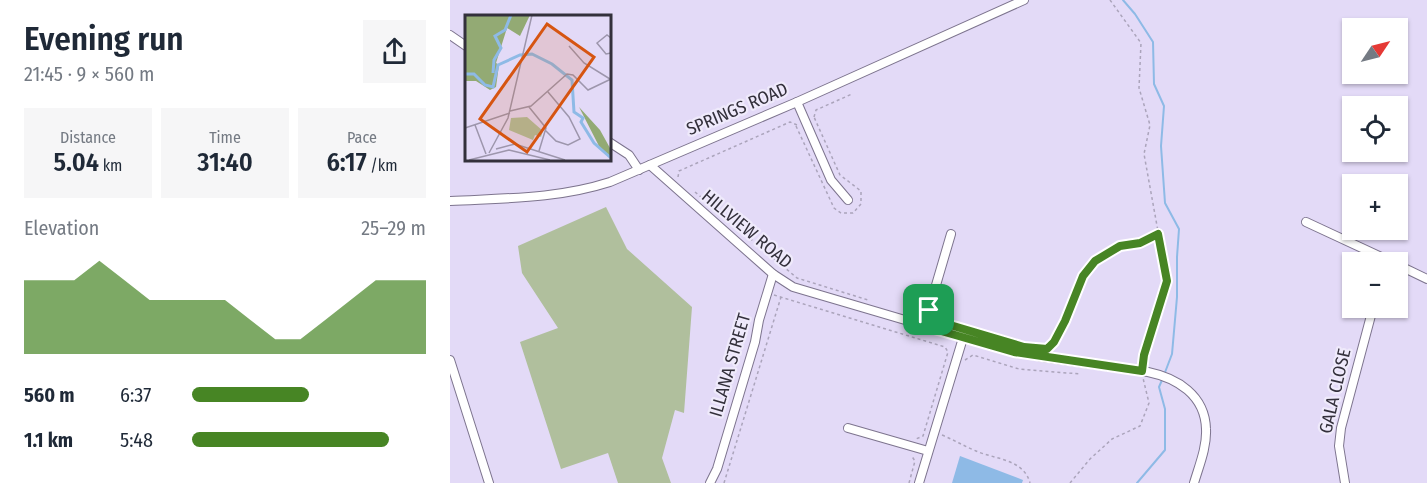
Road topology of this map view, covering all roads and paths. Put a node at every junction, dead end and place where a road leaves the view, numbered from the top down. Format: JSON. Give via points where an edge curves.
{"nodes":[{"id":1,"x":1024,"y":0,"type":"edge"},
{"id":2,"x":1110,"y":0,"type":"edge"},
{"id":3,"x":450,"y":35,"type":"edge"},
{"id":4,"x":465,"y":45,"type":"edge"},
{"id":5,"x":852,"y":94,"type":"dead end"},
{"id":6,"x":797,"y":102,"type":"junction"},
{"id":7,"x":810,"y":119,"type":"dead end"},
{"id":8,"x":801,"y":123,"type":"dead end"},
{"id":9,"x":610,"y":142,"type":"edge"},
{"id":10,"x":650,"y":165,"type":"junction"},
{"id":11,"x":639,"y":170,"type":"junction"},
{"id":12,"x":679,"y":180,"type":"dead end"},
{"id":13,"x":688,"y":187,"type":"dead end"},
{"id":14,"x":848,"y":200,"type":"dead end"},
{"id":15,"x":450,"y":201,"type":"edge"},
{"id":16,"x":1306,"y":222,"type":"dead end"},
{"id":17,"x":951,"y":234,"type":"dead end"},
{"id":18,"x":1158,"y":234,"type":"junction"},
{"id":19,"x":1369,"y":252,"type":"edge"},
{"id":20,"x":1408,"y":270,"type":"edge"},
{"id":21,"x":773,"y":274,"type":"junction"},
{"id":22,"x":1427,"y":279,"type":"edge"},
{"id":23,"x":768,"y":292,"type":"junction"},
{"id":24,"x":781,"y":297,"type":"junction"},
{"id":25,"x":870,"y":300,"type":"dead end"},
{"id":26,"x":929,"y":310,"type":"junction"},
{"id":27,"x":913,"y":313,"type":"dead end"},
{"id":28,"x":1370,"y":318,"type":"edge"},
{"id":29,"x":945,"y":323,"type":"dead end"},
{"id":30,"x":924,"y":326,"type":"junction"},
{"id":31,"x":963,"y":338,"type":"junction"},
{"id":32,"x":1044,"y":349,"type":"dead end"},
{"id":33,"x":957,"y":358,"type":"junction"},
{"id":34,"x":450,"y":360,"type":"edge"},
{"id":35,"x":1145,"y":371,"type":"junction"},
{"id":36,"x":1080,"y":375,"type":"dead end"},
{"id":37,"x":454,"y":380,"type":"edge"},
{"id":38,"x":848,"y":428,"type":"dead end"},
{"id":39,"x":934,"y":433,"type":"junction"},
{"id":40,"x":910,"y":446,"type":"junction"},
{"id":41,"x":928,"y":451,"type":"junction"},
{"id":42,"x":718,"y":465,"type":"junction"},
{"id":43,"x":489,"y":483,"type":"edge"},
{"id":44,"x":710,"y":483,"type":"edge"},
{"id":45,"x":717,"y":483,"type":"edge"},
{"id":46,"x":724,"y":483,"type":"edge"},
{"id":47,"x":909,"y":483,"type":"edge"},
{"id":48,"x":919,"y":483,"type":"edge"},
{"id":49,"x":1030,"y":483,"type":"edge"},
{"id":50,"x":1070,"y":483,"type":"edge"},
{"id":51,"x":1194,"y":483,"type":"edge"},
{"id":52,"x":1345,"y":483,"type":"edge"}],
"edges":[{"from":1,"to":6,"type":"street","name":"SPRINGS ROAD"},
{"from":2,"to":18,"type":"path","via":[[1141,43],[1139,88],[1150,125],[1144,154]]},
{"from":3,"to":4,"type":"street"},
{"from":5,"to":7,"type":"path","via":[[816,110]]},
{"from":6,"to":10,"type":"street","name":"SPRINGS ROAD"},
{"from":6,"to":14,"type":"street","via":[[831,180]]},
{"from":8,"to":12,"type":"path","via":[[790,122],[679,171]]},
{"from":9,"to":11,"type":"street","via":[[629,155]]},
{"from":10,"to":11,"type":"street","name":"SPRINGS ROAD"},
{"from":10,"to":21,"type":"street","name":"HILLVIEW ROAD"},
{"from":11,"to":15,"type":"street","name":"SPRINGS ROAD","via":[[573,193]]},
{"from":13,"to":25,"type":"path","via":[[797,278]]},
{"from":16,"to":19,"type":"street"},
{"from":17,"to":26,"type":"street"},
{"from":18,"to":32,"type":"path","via":[[1140,243],[1120,246],[1095,261],[1083,276],[1058,335]]},
{"from":18,"to":35,"type":"path","via":[[1167,281],[1144,355]]},
{"from":20,"to":22,"type":"street"},
{"from":21,"to":23,"type":"street","name":"ILLANA STREET"},
{"from":21,"to":30,"type":"street","name":"HILLVIEW ROAD","via":[[798,289]]},
{"from":23,"to":24,"type":"path"},
{"from":23,"to":42,"type":"street","name":"ILLANA STREET"},
{"from":24,"to":40,"type":"path","via":[[945,346],[948,352],[923,436],[913,438]]},
{"from":24,"to":46,"type":"path"},
{"from":26,"to":27,"type":"path","via":[[919,307]]},
{"from":26,"to":29,"type":"path","via":[[938,312],[940,322]]},
{"from":26,"to":30,"type":"street"},
{"from":28,"to":52,"type":"street","name":"GALA CLOSE","via":[[1341,429]]},
{"from":30,"to":31,"type":"street","name":"HILLVIEW ROAD"},
{"from":31,"to":33,"type":"street"},
{"from":31,"to":35,"type":"street","name":"HILLVIEW ROAD","via":[[1028,354]]},
{"from":33,"to":36,"type":"path","via":[[966,360],[973,355],[1019,369]]},
{"from":33,"to":39,"type":"street"},
{"from":34,"to":37,"type":"street"},
{"from":35,"to":50,"type":"path","via":[[1149,403],[1140,426],[1112,439]]},
{"from":35,"to":51,"type":"street","name":"HILLVIEW ROAD","via":[[1178,382],[1200,405],[1206,429]]},
{"from":37,"to":43,"type":"street"},
{"from":38,"to":40,"type":"street"},
{"from":39,"to":41,"type":"street"},
{"from":39,"to":49,"type":"path","via":[[1008,461],[1024,471]]},
{"from":40,"to":41,"type":"street"},
{"from":40,"to":47,"type":"path","via":[[908,454],[915,461]]},
{"from":41,"to":48,"type":"street"},
{"from":42,"to":44,"type":"street","name":"ILLANA STREET"},
{"from":42,"to":45,"type":"street","name":"ILLANA STREET"}]}
